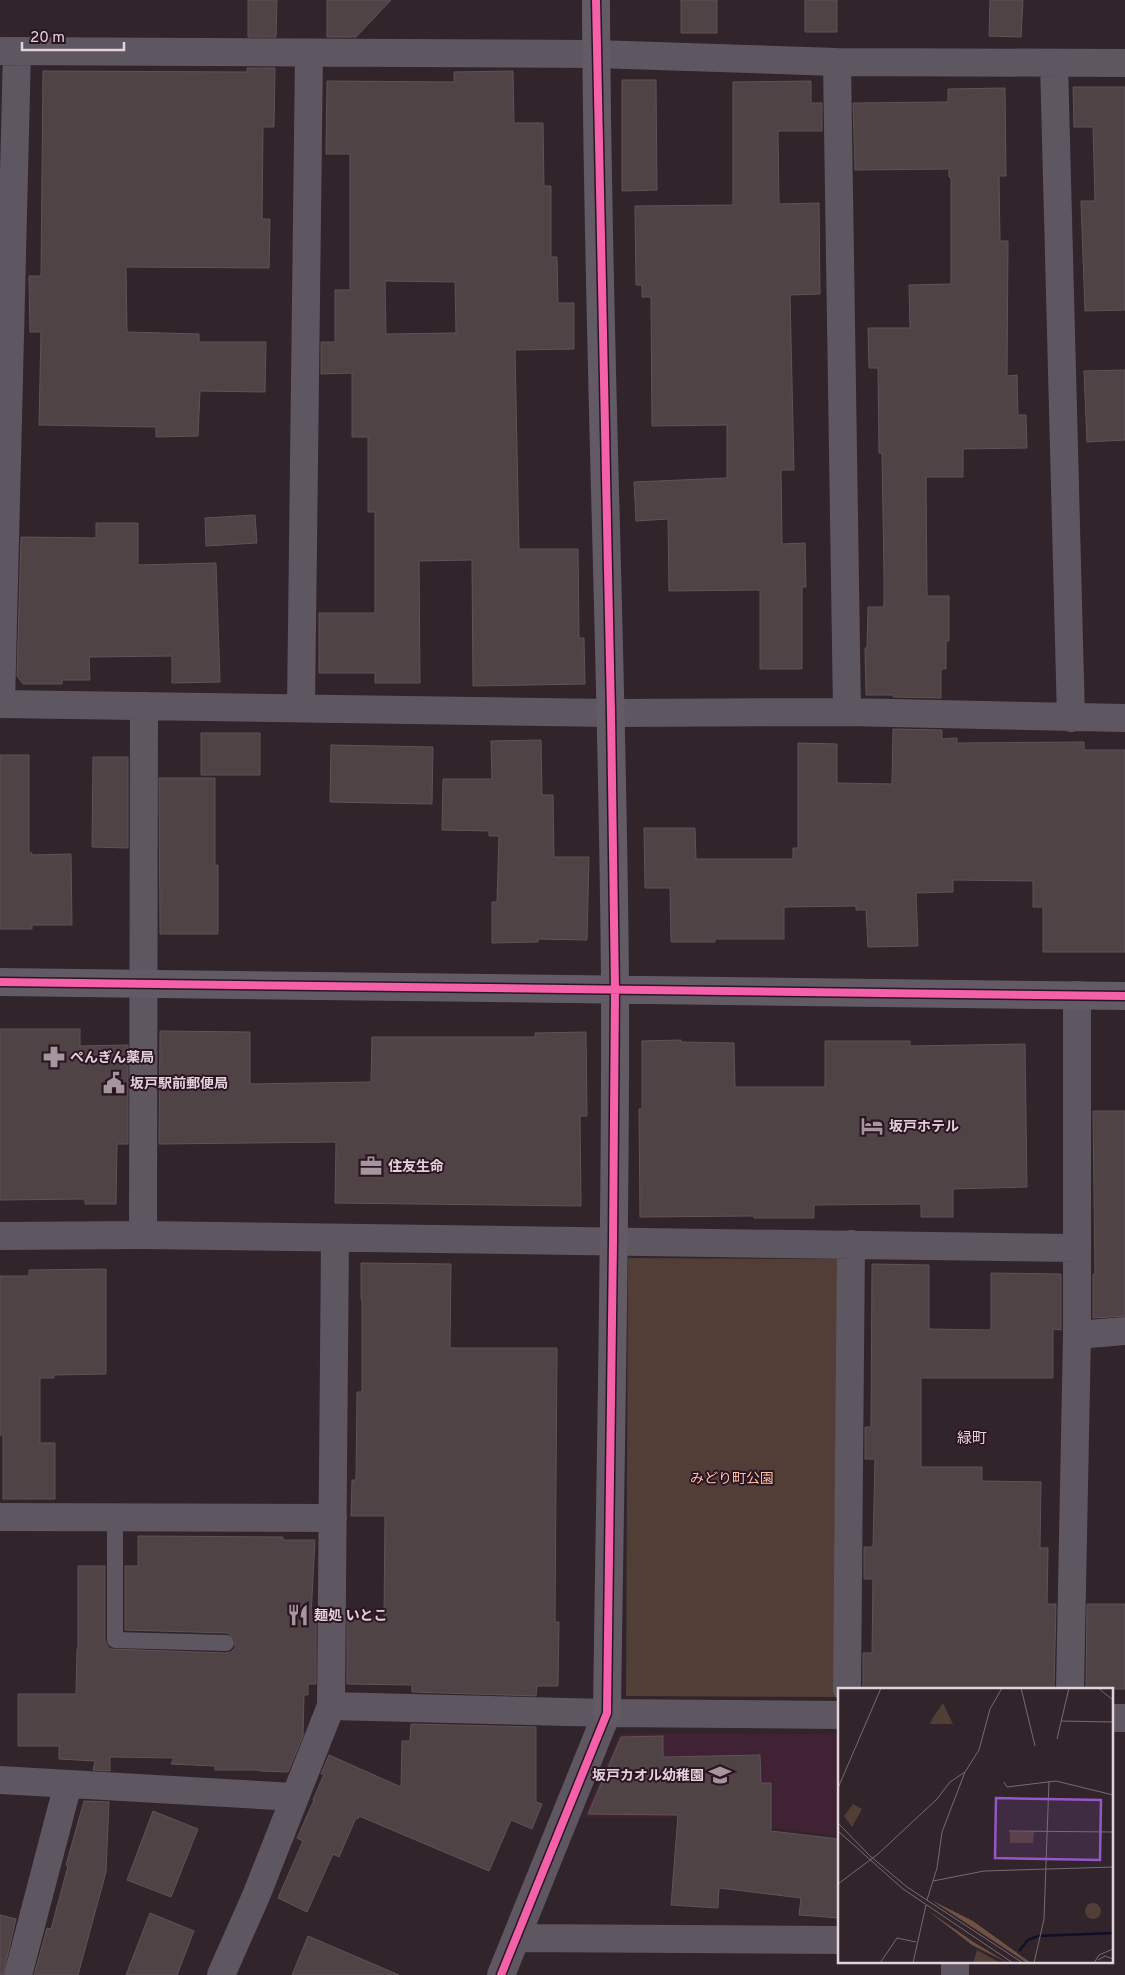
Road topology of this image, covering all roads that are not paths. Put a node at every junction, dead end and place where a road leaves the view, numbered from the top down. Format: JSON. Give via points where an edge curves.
{"nodes":[{"id":1,"x":596,"y":0,"type":"edge"},
{"id":2,"x":8,"y":51,"type":"edge"},
{"id":3,"x":309,"y":53,"type":"junction"},
{"id":4,"x":596,"y":54,"type":"junction"},
{"id":5,"x":838,"y":62,"type":"junction"},
{"id":6,"x":1054,"y":63,"type":"junction"},
{"id":7,"x":1125,"y":63,"type":"edge"},
{"id":8,"x":0,"y":704,"type":"edge"},
{"id":9,"x":144,"y":706,"type":"junction"},
{"id":10,"x":301,"y":708,"type":"junction"},
{"id":11,"x":847,"y":712,"type":"junction"},
{"id":12,"x":611,"y":713,"type":"junction"},
{"id":13,"x":1072,"y":718,"type":"junction"},
{"id":14,"x":1125,"y":718,"type":"edge"},
{"id":15,"x":0,"y":982,"type":"edge"},
{"id":16,"x":144,"y":984,"type":"junction"},
{"id":17,"x":614,"y":990,"type":"junction"},
{"id":18,"x":1077,"y":995,"type":"junction"},
{"id":19,"x":1125,"y":996,"type":"edge"},
{"id":20,"x":143,"y":1235,"type":"junction"},
{"id":21,"x":0,"y":1236,"type":"edge"},
{"id":22,"x":335,"y":1239,"type":"junction"},
{"id":23,"x":613,"y":1241,"type":"junction"},
{"id":24,"x":851,"y":1244,"type":"junction"},
{"id":25,"x":1076,"y":1248,"type":"junction"},
{"id":26,"x":1125,"y":1331,"type":"edge"},
{"id":27,"x":1076,"y":1336,"type":"junction"},
{"id":28,"x":0,"y":1517,"type":"edge"},
{"id":29,"x":115,"y":1517,"type":"junction"},
{"id":30,"x":332,"y":1518,"type":"junction"},
{"id":31,"x":226,"y":1643,"type":"dead end"},
{"id":32,"x":847,"y":1688,"type":"edge"},
{"id":33,"x":1070,"y":1688,"type":"edge"},
{"id":34,"x":331,"y":1706,"type":"junction"},
{"id":35,"x":606,"y":1713,"type":"junction"},
{"id":36,"x":838,"y":1715,"type":"edge"},
{"id":37,"x":1112,"y":1718,"type":"edge"},
{"id":38,"x":1125,"y":1718,"type":"edge"},
{"id":39,"x":0,"y":1780,"type":"edge"},
{"id":40,"x":68,"y":1784,"type":"junction"},
{"id":41,"x":294,"y":1797,"type":"junction"},
{"id":42,"x":517,"y":1938,"type":"junction"},
{"id":43,"x":838,"y":1940,"type":"edge"},
{"id":44,"x":955,"y":1962,"type":"edge"},
{"id":45,"x":18,"y":1975,"type":"edge"},
{"id":46,"x":221,"y":1975,"type":"edge"},
{"id":47,"x":501,"y":1975,"type":"edge"},
{"id":48,"x":955,"y":1975,"type":"edge"}],
"edges":[{"from":1,"to":4,"type":"street"},
{"from":2,"to":3,"type":"street"},
{"from":2,"to":8,"type":"street"},
{"from":3,"to":4,"type":"street"},
{"from":3,"to":10,"type":"street"},
{"from":4,"to":5,"type":"street"},
{"from":4,"to":12,"type":"street"},
{"from":5,"to":6,"type":"street"},
{"from":5,"to":11,"type":"street"},
{"from":6,"to":7,"type":"street"},
{"from":6,"to":13,"type":"street"},
{"from":8,"to":9,"type":"street"},
{"from":9,"to":10,"type":"street"},
{"from":9,"to":16,"type":"street"},
{"from":10,"to":12,"type":"street"},
{"from":11,"to":12,"type":"street"},
{"from":11,"to":13,"type":"street"},
{"from":12,"to":17,"type":"street"},
{"from":13,"to":14,"type":"street"},
{"from":15,"to":16,"type":"street"},
{"from":16,"to":17,"type":"street"},
{"from":16,"to":20,"type":"street"},
{"from":17,"to":18,"type":"street"},
{"from":17,"to":23,"type":"street"},
{"from":18,"to":19,"type":"street"},
{"from":18,"to":25,"type":"street"},
{"from":20,"to":21,"type":"street"},
{"from":20,"to":22,"type":"street"},
{"from":22,"to":23,"type":"street"},
{"from":22,"to":30,"type":"street"},
{"from":23,"to":24,"type":"street"},
{"from":23,"to":35,"type":"street"},
{"from":24,"to":25,"type":"street"},
{"from":24,"to":32,"type":"street"},
{"from":25,"to":27,"type":"street"},
{"from":26,"to":27,"type":"street"},
{"from":27,"to":33,"type":"street"},
{"from":28,"to":29,"type":"street"},
{"from":29,"to":30,"type":"street"},
{"from":29,"to":31,"type":"lane","via":[[115,1640]]},
{"from":30,"to":34,"type":"street"},
{"from":34,"to":35,"type":"street"},
{"from":34,"to":41,"type":"street"},
{"from":35,"to":36,"type":"street"},
{"from":35,"to":42,"type":"street"},
{"from":37,"to":38,"type":"street"},
{"from":39,"to":40,"type":"street"},
{"from":40,"to":41,"type":"street"},
{"from":40,"to":45,"type":"street"},
{"from":41,"to":46,"type":"street"},
{"from":42,"to":43,"type":"street"},
{"from":42,"to":47,"type":"street"},
{"from":44,"to":48,"type":"street"}]}
